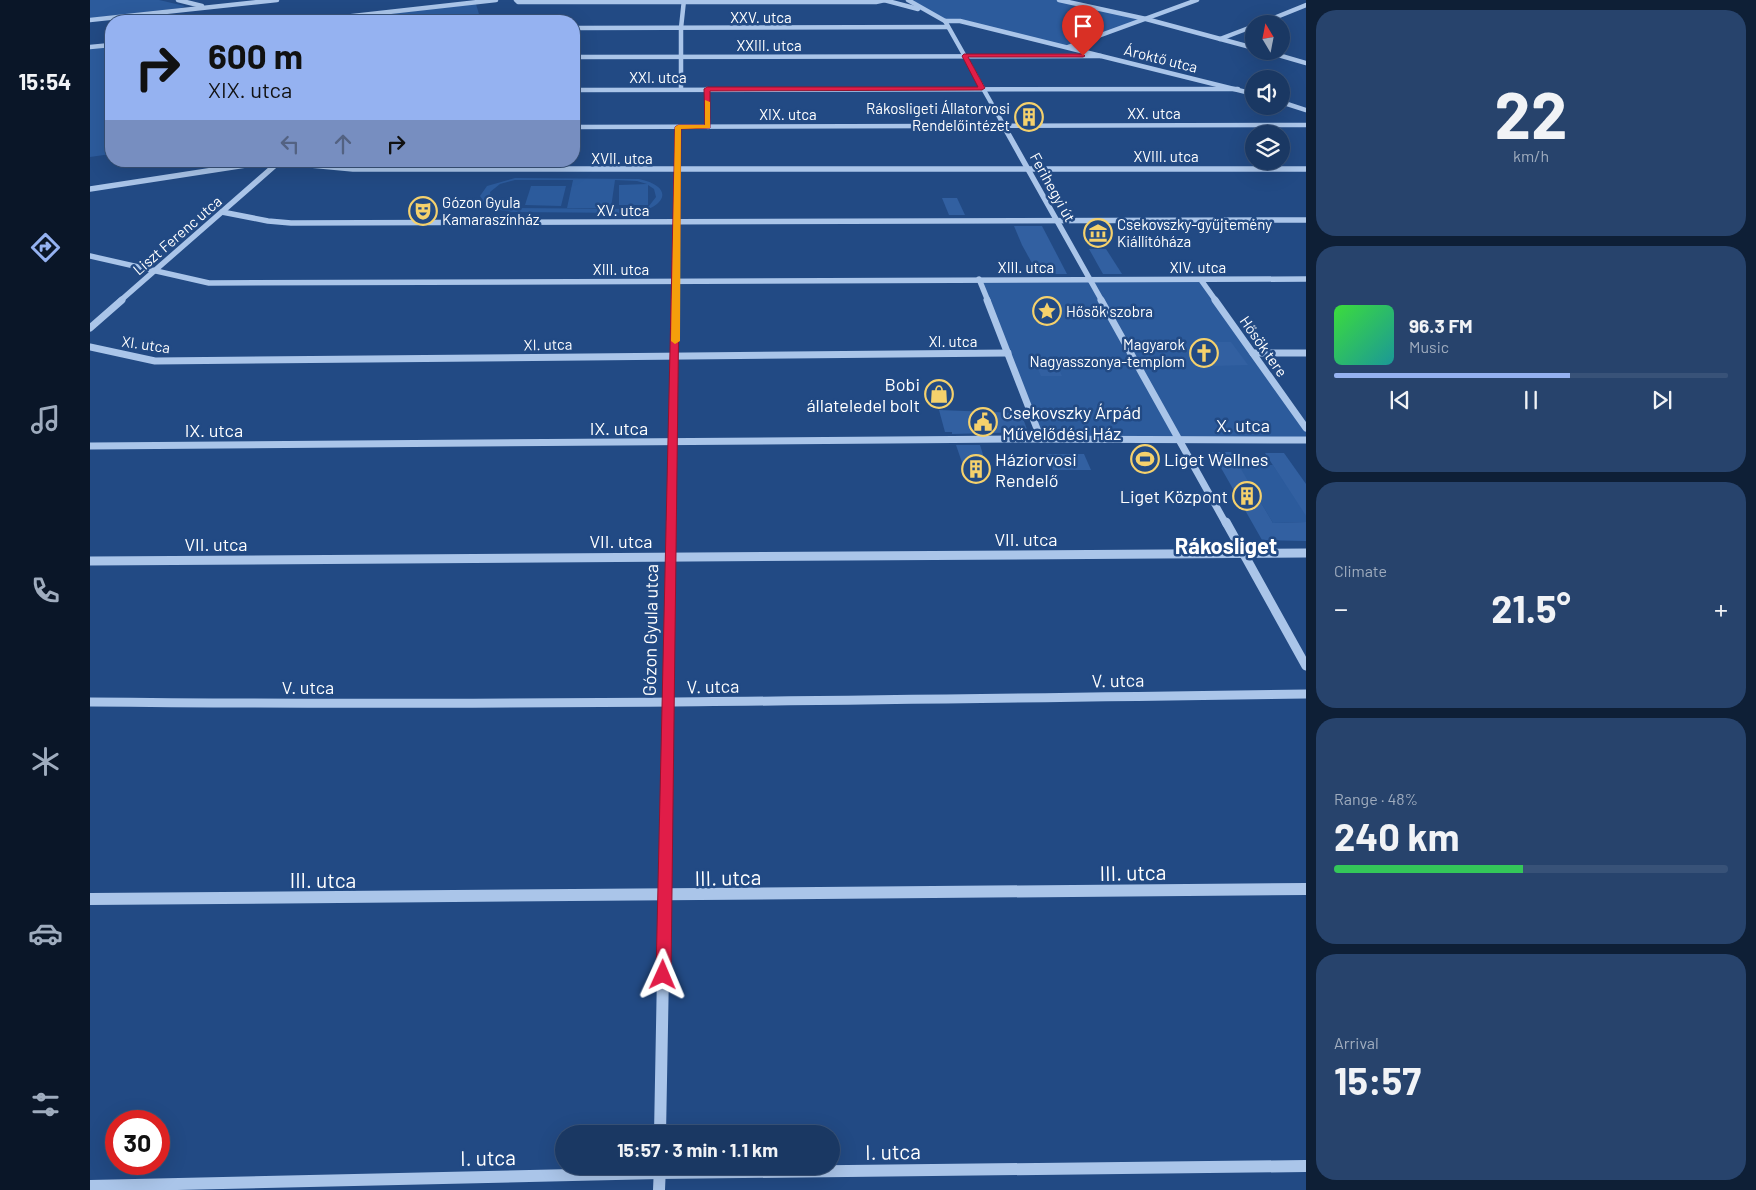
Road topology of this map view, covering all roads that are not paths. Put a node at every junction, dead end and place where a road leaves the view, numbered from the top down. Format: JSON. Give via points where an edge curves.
{"nodes":[{"id":1,"x":178,"y":0,"type":"edge"},
{"id":2,"x":277,"y":0,"type":"edge"},
{"id":3,"x":496,"y":0,"type":"edge"},
{"id":4,"x":516,"y":0,"type":"edge"},
{"id":5,"x":884,"y":0,"type":"edge"},
{"id":6,"x":908,"y":0,"type":"edge"},
{"id":7,"x":1061,"y":0,"type":"edge"},
{"id":8,"x":1197,"y":0,"type":"edge"},
{"id":9,"x":684,"y":1,"type":"edge"},
{"id":10,"x":1306,"y":5,"type":"edge"},
{"id":11,"x":206,"y":8,"type":"junction"},
{"id":12,"x":926,"y":12,"type":"junction"},
{"id":13,"x":138,"y":15,"type":"edge"},
{"id":14,"x":362,"y":15,"type":"edge"},
{"id":15,"x":1281,"y":15,"type":"edge"},
{"id":16,"x":105,"y":18,"type":"edge"},
{"id":17,"x":1146,"y":19,"type":"junction"},
{"id":18,"x":90,"y":20,"type":"edge"},
{"id":19,"x":945,"y":21,"type":"junction"},
{"id":20,"x":948,"y":27,"type":"junction"},
{"id":21,"x":580,"y":28,"type":"edge"},
{"id":22,"x":682,"y":28,"type":"junction"},
{"id":23,"x":1245,"y":29,"type":"edge"},
{"id":24,"x":1220,"y":39,"type":"junction"},
{"id":25,"x":105,"y":45,"type":"edge"},
{"id":26,"x":1245,"y":46,"type":"edge"},
{"id":27,"x":90,"y":47,"type":"edge"},
{"id":28,"x":1068,"y":48,"type":"junction"},
{"id":29,"x":682,"y":56,"type":"junction"},
{"id":30,"x":964,"y":56,"type":"junction"},
{"id":31,"x":1101,"y":56,"type":"junction"},
{"id":32,"x":580,"y":57,"type":"edge"},
{"id":33,"x":1290,"y":58,"type":"edge"},
{"id":34,"x":1306,"y":63,"type":"edge"},
{"id":35,"x":982,"y":88,"type":"junction"},
{"id":36,"x":681,"y":89,"type":"junction"},
{"id":37,"x":707,"y":89,"type":"junction"},
{"id":38,"x":1238,"y":89,"type":"junction"},
{"id":39,"x":580,"y":90,"type":"edge"},
{"id":40,"x":1245,"y":91,"type":"edge"},
{"id":41,"x":1290,"y":105,"type":"edge"},
{"id":42,"x":1306,"y":110,"type":"edge"},
{"id":43,"x":1303,"y":125,"type":"edge"},
{"id":44,"x":1003,"y":126,"type":"junction"},
{"id":45,"x":580,"y":127,"type":"edge"},
{"id":46,"x":678,"y":127,"type":"junction"},
{"id":47,"x":708,"y":127,"type":"junction"},
{"id":48,"x":1306,"y":131,"type":"edge"},
{"id":49,"x":233,"y":167,"type":"edge"},
{"id":50,"x":273,"y":167,"type":"edge"},
{"id":51,"x":332,"y":167,"type":"edge"},
{"id":52,"x":1026,"y":169,"type":"junction"},
{"id":53,"x":1306,"y":169,"type":"edge"},
{"id":54,"x":677,"y":170,"type":"junction"},
{"id":55,"x":90,"y":189,"type":"edge"},
{"id":56,"x":222,"y":212,"type":"junction"},
{"id":57,"x":1056,"y":220,"type":"junction"},
{"id":58,"x":1306,"y":220,"type":"edge"},
{"id":59,"x":677,"y":222,"type":"junction"},
{"id":60,"x":90,"y":256,"type":"edge"},
{"id":61,"x":154,"y":271,"type":"junction"},
{"id":62,"x":979,"y":279,"type":"junction"},
{"id":63,"x":1089,"y":280,"type":"junction"},
{"id":64,"x":1201,"y":280,"type":"junction"},
{"id":65,"x":1306,"y":280,"type":"edge"},
{"id":66,"x":675,"y":282,"type":"junction"},
{"id":67,"x":90,"y":328,"type":"edge"},
{"id":68,"x":90,"y":347,"type":"edge"},
{"id":69,"x":1008,"y":353,"type":"junction"},
{"id":70,"x":1253,"y":353,"type":"junction"},
{"id":71,"x":1306,"y":353,"type":"edge"},
{"id":72,"x":675,"y":355,"type":"junction"},
{"id":73,"x":1306,"y":428,"type":"edge"},
{"id":74,"x":1041,"y":439,"type":"junction"},
{"id":75,"x":1179,"y":440,"type":"junction"},
{"id":76,"x":1306,"y":440,"type":"edge"},
{"id":77,"x":674,"y":443,"type":"junction"},
{"id":78,"x":90,"y":446,"type":"edge"},
{"id":79,"x":1243,"y":553,"type":"junction"},
{"id":80,"x":1306,"y":553,"type":"edge"},
{"id":81,"x":670,"y":557,"type":"junction"},
{"id":82,"x":90,"y":561,"type":"edge"},
{"id":83,"x":1306,"y":666,"type":"edge"},
{"id":84,"x":1306,"y":694,"type":"edge"},
{"id":85,"x":90,"y":702,"type":"edge"},
{"id":86,"x":668,"y":703,"type":"junction"},
{"id":87,"x":1306,"y":889,"type":"edge"},
{"id":88,"x":665,"y":896,"type":"junction"},
{"id":89,"x":90,"y":899,"type":"edge"},
{"id":90,"x":660,"y":1125,"type":"edge"},
{"id":91,"x":1306,"y":1166,"type":"edge"},
{"id":92,"x":840,"y":1169,"type":"edge"},
{"id":93,"x":555,"y":1173,"type":"edge"},
{"id":94,"x":660,"y":1175,"type":"edge"},
{"id":95,"x":90,"y":1186,"type":"edge"},
{"id":96,"x":659,"y":1190,"type":"edge"}],
"edges":[{"from":1,"to":11,"type":"street"},
{"from":2,"to":11,"type":"street"},
{"from":3,"to":14,"type":"street"},
{"from":4,"to":9,"type":"street"},
{"from":5,"to":9,"type":"street"},
{"from":5,"to":12,"type":"street"},
{"from":6,"to":12,"type":"street"},
{"from":7,"to":17,"type":"street"},
{"from":8,"to":17,"type":"street"},
{"from":9,"to":22,"type":"street"},
{"from":10,"to":15,"type":"street"},
{"from":11,"to":13,"type":"street"},
{"from":12,"to":19,"type":"street"},
{"from":16,"to":18,"type":"street"},
{"from":17,"to":24,"type":"street"},
{"from":17,"to":28,"type":"street"},
{"from":19,"to":20,"type":"street","name":"Ferihegyi út"},
{"from":19,"to":28,"type":"street","name":"Ároktő utca","via":[[960,21]]},
{"from":20,"to":22,"type":"street","name":"XXV. utca"},
{"from":20,"to":30,"type":"street","name":"Ferihegyi út"},
{"from":21,"to":22,"type":"street","name":"XXV. utca"},
{"from":22,"to":29,"type":"street"},
{"from":23,"to":24,"type":"street"},
{"from":24,"to":26,"type":"street"},
{"from":25,"to":27,"type":"street"},
{"from":28,"to":31,"type":"street","name":"Ároktő utca"},
{"from":29,"to":30,"type":"street","name":"XXIII. utca"},
{"from":29,"to":32,"type":"street","name":"XXIII. utca"},
{"from":29,"to":36,"type":"street"},
{"from":30,"to":31,"type":"street","name":"XXIII. utca"},
{"from":30,"to":35,"type":"street","name":"Ferihegyi út"},
{"from":31,"to":38,"type":"street","name":"Ároktő utca"},
{"from":33,"to":34,"type":"street"},
{"from":35,"to":37,"type":"street","name":"XXI. utca"},
{"from":35,"to":38,"type":"street","name":"XXI. utca"},
{"from":35,"to":44,"type":"street","name":"Ferihegyi út"},
{"from":36,"to":37,"type":"street","name":"XXI. utca"},
{"from":36,"to":39,"type":"street","name":"XXI. utca"},
{"from":37,"to":47,"type":"street"},
{"from":38,"to":40,"type":"street","name":"Ároktő utca"},
{"from":41,"to":42,"type":"street"},
{"from":43,"to":44,"type":"street","name":"XX. utca"},
{"from":43,"to":48,"type":"street"},
{"from":44,"to":47,"type":"street","name":"XIX. utca"},
{"from":44,"to":52,"type":"street","name":"Ferihegyi út"},
{"from":45,"to":46,"type":"street","name":"XIX. utca"},
{"from":46,"to":47,"type":"street","name":"XIX. utca"},
{"from":46,"to":54,"type":"street","name":"Gózon Gyula utca"},
{"from":49,"to":55,"type":"street","name":"XVII. utca"},
{"from":50,"to":56,"type":"street","name":"Liszt Ferenc utca"},
{"from":51,"to":54,"type":"street","name":"XVII. utca"},
{"from":52,"to":53,"type":"street","name":"XVIII. utca"},
{"from":52,"to":54,"type":"street","name":"XVII. utca"},
{"from":52,"to":57,"type":"street","name":"Ferihegyi út"},
{"from":54,"to":59,"type":"street","name":"Gózon Gyula utca"},
{"from":56,"to":59,"type":"street","name":"XV. utca","via":[[291,223]]},
{"from":56,"to":61,"type":"street","name":"Liszt Ferenc utca"},
{"from":57,"to":58,"type":"street","name":"XV. utca"},
{"from":57,"to":59,"type":"street","name":"XV. utca"},
{"from":57,"to":63,"type":"street","name":"Ferihegyi út"},
{"from":59,"to":66,"type":"street","name":"Gózon Gyula utca"},
{"from":60,"to":61,"type":"street","name":"XIII. utca"},
{"from":61,"to":66,"type":"street","name":"XIII. utca","via":[[209,282]]},
{"from":61,"to":67,"type":"street","name":"Liszt Ferenc utca"},
{"from":62,"to":63,"type":"street","name":"XIII. utca"},
{"from":62,"to":66,"type":"street","name":"XIII. utca"},
{"from":62,"to":69,"type":"street"},
{"from":63,"to":64,"type":"street","name":"XIV. utca"},
{"from":63,"to":75,"type":"street","name":"Ferihegyi út"},
{"from":64,"to":65,"type":"street","name":"XIV. utca"},
{"from":64,"to":70,"type":"street","name":"Hősök tere"},
{"from":66,"to":72,"type":"street","name":"Gózon Gyula utca"},
{"from":68,"to":72,"type":"street","name":"XI. utca","via":[[155,361]]},
{"from":69,"to":72,"type":"street","name":"XI. utca"},
{"from":69,"to":74,"type":"street"},
{"from":70,"to":71,"type":"street"},
{"from":70,"to":73,"type":"street","name":"Hősök tere"},
{"from":72,"to":77,"type":"street","name":"Gózon Gyula utca"},
{"from":74,"to":75,"type":"street","name":"IX. utca"},
{"from":74,"to":77,"type":"street","name":"IX. utca"},
{"from":75,"to":76,"type":"street","name":"X. utca"},
{"from":75,"to":79,"type":"street","name":"Ferihegyi út"},
{"from":77,"to":78,"type":"street","name":"IX. utca"},
{"from":77,"to":81,"type":"street","name":"Gózon Gyula utca"},
{"from":79,"to":80,"type":"street"},
{"from":79,"to":81,"type":"street","name":"VII. utca"},
{"from":79,"to":83,"type":"street","name":"Ferihegyi út"},
{"from":81,"to":82,"type":"street","name":"VII. utca"},
{"from":81,"to":86,"type":"street","name":"Gózon Gyula utca"},
{"from":84,"to":86,"type":"street","name":"V. utca"},
{"from":85,"to":86,"type":"street","name":"V. utca"},
{"from":86,"to":88,"type":"street","name":"Gózon Gyula utca"},
{"from":87,"to":88,"type":"street","name":"III. utca"},
{"from":88,"to":89,"type":"street","name":"III. utca"},
{"from":88,"to":90,"type":"street","name":"Gózon Gyula utca"},
{"from":91,"to":92,"type":"street","name":"I. utca"},
{"from":93,"to":95,"type":"street","name":"I. utca"},
{"from":94,"to":96,"type":"street"}]}
